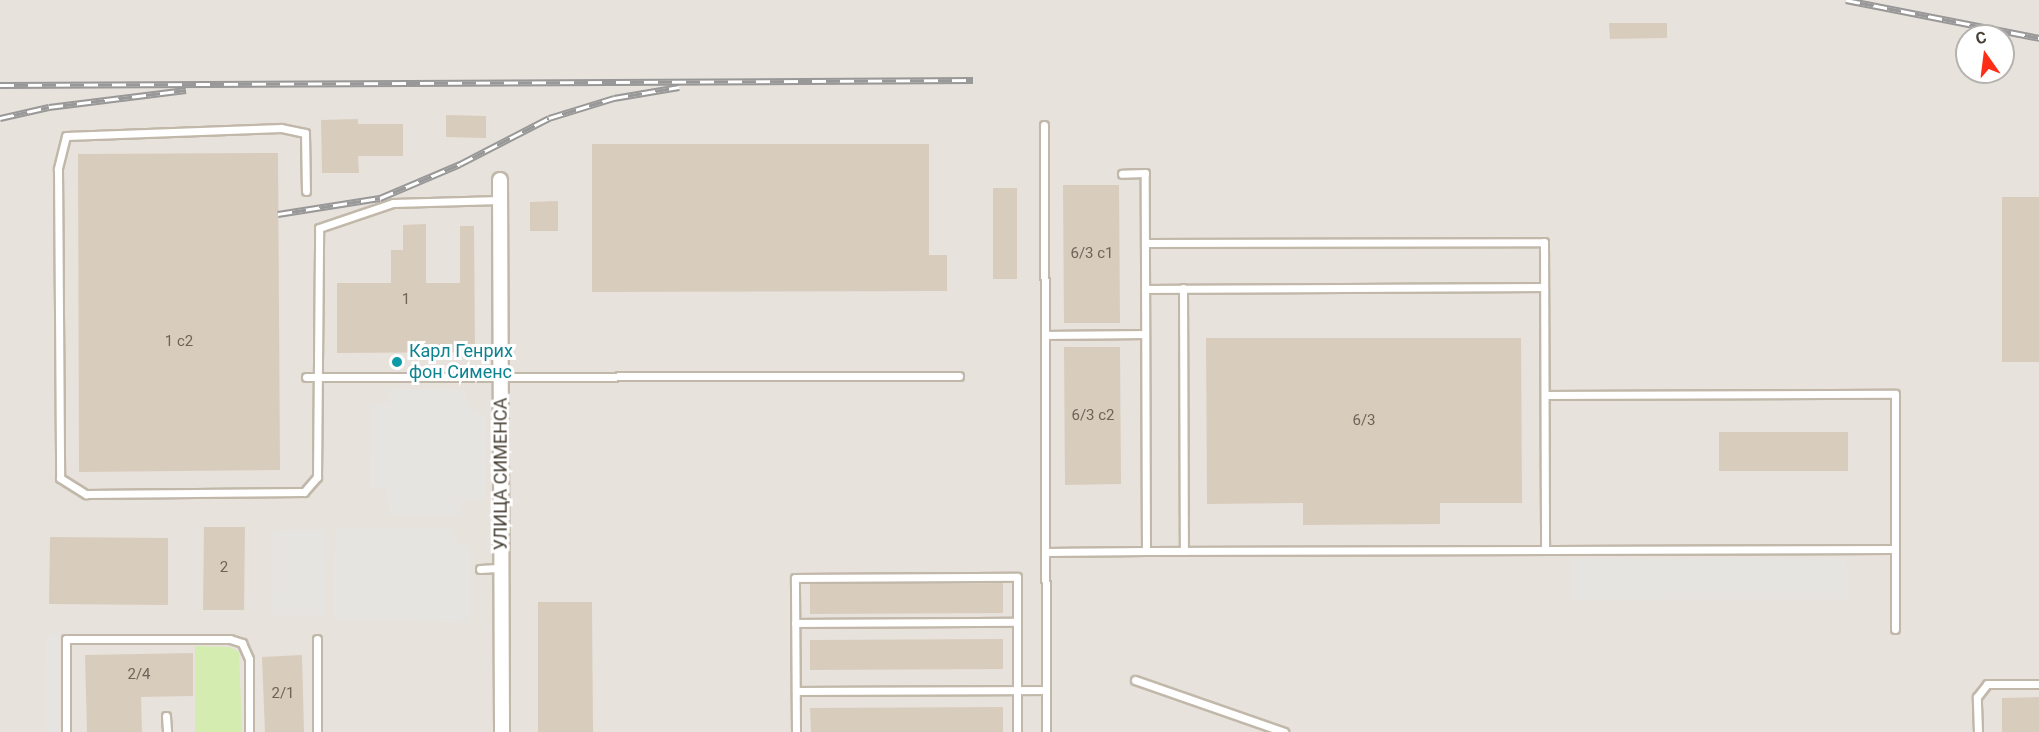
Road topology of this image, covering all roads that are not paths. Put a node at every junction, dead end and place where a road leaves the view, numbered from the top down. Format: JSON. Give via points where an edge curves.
{"nodes":[{"id":1,"x":1044,"y":125,"type":"dead end"},
{"id":2,"x":1122,"y":174,"type":"dead end"},
{"id":3,"x":500,"y":180,"type":"dead end"},
{"id":4,"x":306,"y":191,"type":"dead end"},
{"id":5,"x":500,"y":200,"type":"junction"},
{"id":6,"x":1145,"y":243,"type":"junction"},
{"id":7,"x":1183,"y":288,"type":"junction"},
{"id":8,"x":1545,"y":288,"type":"junction"},
{"id":9,"x":1145,"y":289,"type":"junction"},
{"id":10,"x":1045,"y":334,"type":"junction"},
{"id":11,"x":1145,"y":334,"type":"junction"},
{"id":12,"x":959,"y":376,"type":"dead end"},
{"id":13,"x":306,"y":377,"type":"dead end"},
{"id":14,"x":320,"y":377,"type":"junction"},
{"id":15,"x":501,"y":378,"type":"junction"},
{"id":16,"x":1545,"y":395,"type":"junction"},
{"id":17,"x":1895,"y":549,"type":"junction"},
{"id":18,"x":1545,"y":550,"type":"junction"},
{"id":19,"x":1146,"y":551,"type":"junction"},
{"id":20,"x":1184,"y":551,"type":"junction"},
{"id":21,"x":1045,"y":552,"type":"junction"},
{"id":22,"x":480,"y":568,"type":"dead end"},
{"id":23,"x":502,"y":568,"type":"junction"},
{"id":24,"x":1017,"y":622,"type":"junction"},
{"id":25,"x":795,"y":623,"type":"junction"},
{"id":26,"x":1895,"y":629,"type":"dead end"},
{"id":27,"x":317,"y":639,"type":"dead end"},
{"id":28,"x":1135,"y":680,"type":"dead end"},
{"id":29,"x":2039,"y":684,"type":"edge"},
{"id":30,"x":1017,"y":690,"type":"junction"},
{"id":31,"x":1046,"y":690,"type":"junction"},
{"id":32,"x":796,"y":691,"type":"junction"},
{"id":33,"x":166,"y":716,"type":"dead end"},
{"id":34,"x":66,"y":732,"type":"edge"},
{"id":35,"x":166,"y":732,"type":"edge"},
{"id":36,"x":249,"y":732,"type":"edge"},
{"id":37,"x":317,"y":732,"type":"edge"},
{"id":38,"x":502,"y":732,"type":"edge"},
{"id":39,"x":796,"y":732,"type":"edge"},
{"id":40,"x":1017,"y":732,"type":"edge"},
{"id":41,"x":1046,"y":732,"type":"edge"},
{"id":42,"x":1284,"y":732,"type":"edge"},
{"id":43,"x":1977,"y":732,"type":"edge"}],
"edges":[{"from":1,"to":10,"type":"lane"},
{"from":2,"to":6,"type":"lane","via":[[1145,173]]},
{"from":3,"to":5,"type":"street","name":"УЛИЦА СИМЕНСА"},
{"from":4,"to":14,"type":"lane","via":[[305,133],[281,128],[66,136],[58,169],[60,478],[86,494],[304,492],[317,477]]},
{"from":5,"to":14,"type":"lane","via":[[393,202],[319,228]]},
{"from":5,"to":15,"type":"street","name":"УЛИЦА СИМЕНСА"},
{"from":6,"to":8,"type":"lane","via":[[1544,242]]},
{"from":6,"to":9,"type":"lane"},
{"from":7,"to":8,"type":"lane"},
{"from":7,"to":9,"type":"lane"},
{"from":7,"to":20,"type":"lane"},
{"from":8,"to":16,"type":"lane"},
{"from":9,"to":11,"type":"lane"},
{"from":10,"to":11,"type":"lane"},
{"from":10,"to":21,"type":"lane"},
{"from":11,"to":19,"type":"lane"},
{"from":12,"to":15,"type":"lane"},
{"from":13,"to":14,"type":"lane"},
{"from":14,"to":15,"type":"lane"},
{"from":15,"to":23,"type":"street","name":"УЛИЦА СИМЕНСА"},
{"from":16,"to":17,"type":"lane","via":[[1894,394]]},
{"from":16,"to":18,"type":"lane"},
{"from":17,"to":18,"type":"lane"},
{"from":17,"to":26,"type":"lane"},
{"from":18,"to":20,"type":"lane"},
{"from":19,"to":20,"type":"lane"},
{"from":19,"to":21,"type":"lane"},
{"from":21,"to":31,"type":"lane"},
{"from":22,"to":23,"type":"lane"},
{"from":23,"to":38,"type":"street","name":"УЛИЦА СИМЕНСА"},
{"from":24,"to":25,"type":"lane"},
{"from":24,"to":25,"type":"lane","via":[[1017,577],[795,578]]},
{"from":24,"to":30,"type":"lane"},
{"from":25,"to":32,"type":"lane"},
{"from":27,"to":37,"type":"lane"},
{"from":28,"to":42,"type":"lane"},
{"from":29,"to":43,"type":"lane","via":[[1987,684],[1977,697]]},
{"from":30,"to":31,"type":"lane"},
{"from":30,"to":32,"type":"lane"},
{"from":30,"to":40,"type":"lane"},
{"from":31,"to":41,"type":"lane"},
{"from":32,"to":39,"type":"lane"},
{"from":33,"to":35,"type":"lane"},
{"from":34,"to":36,"type":"lane","via":[[66,639],[230,639],[242,643],[249,659]]}]}
